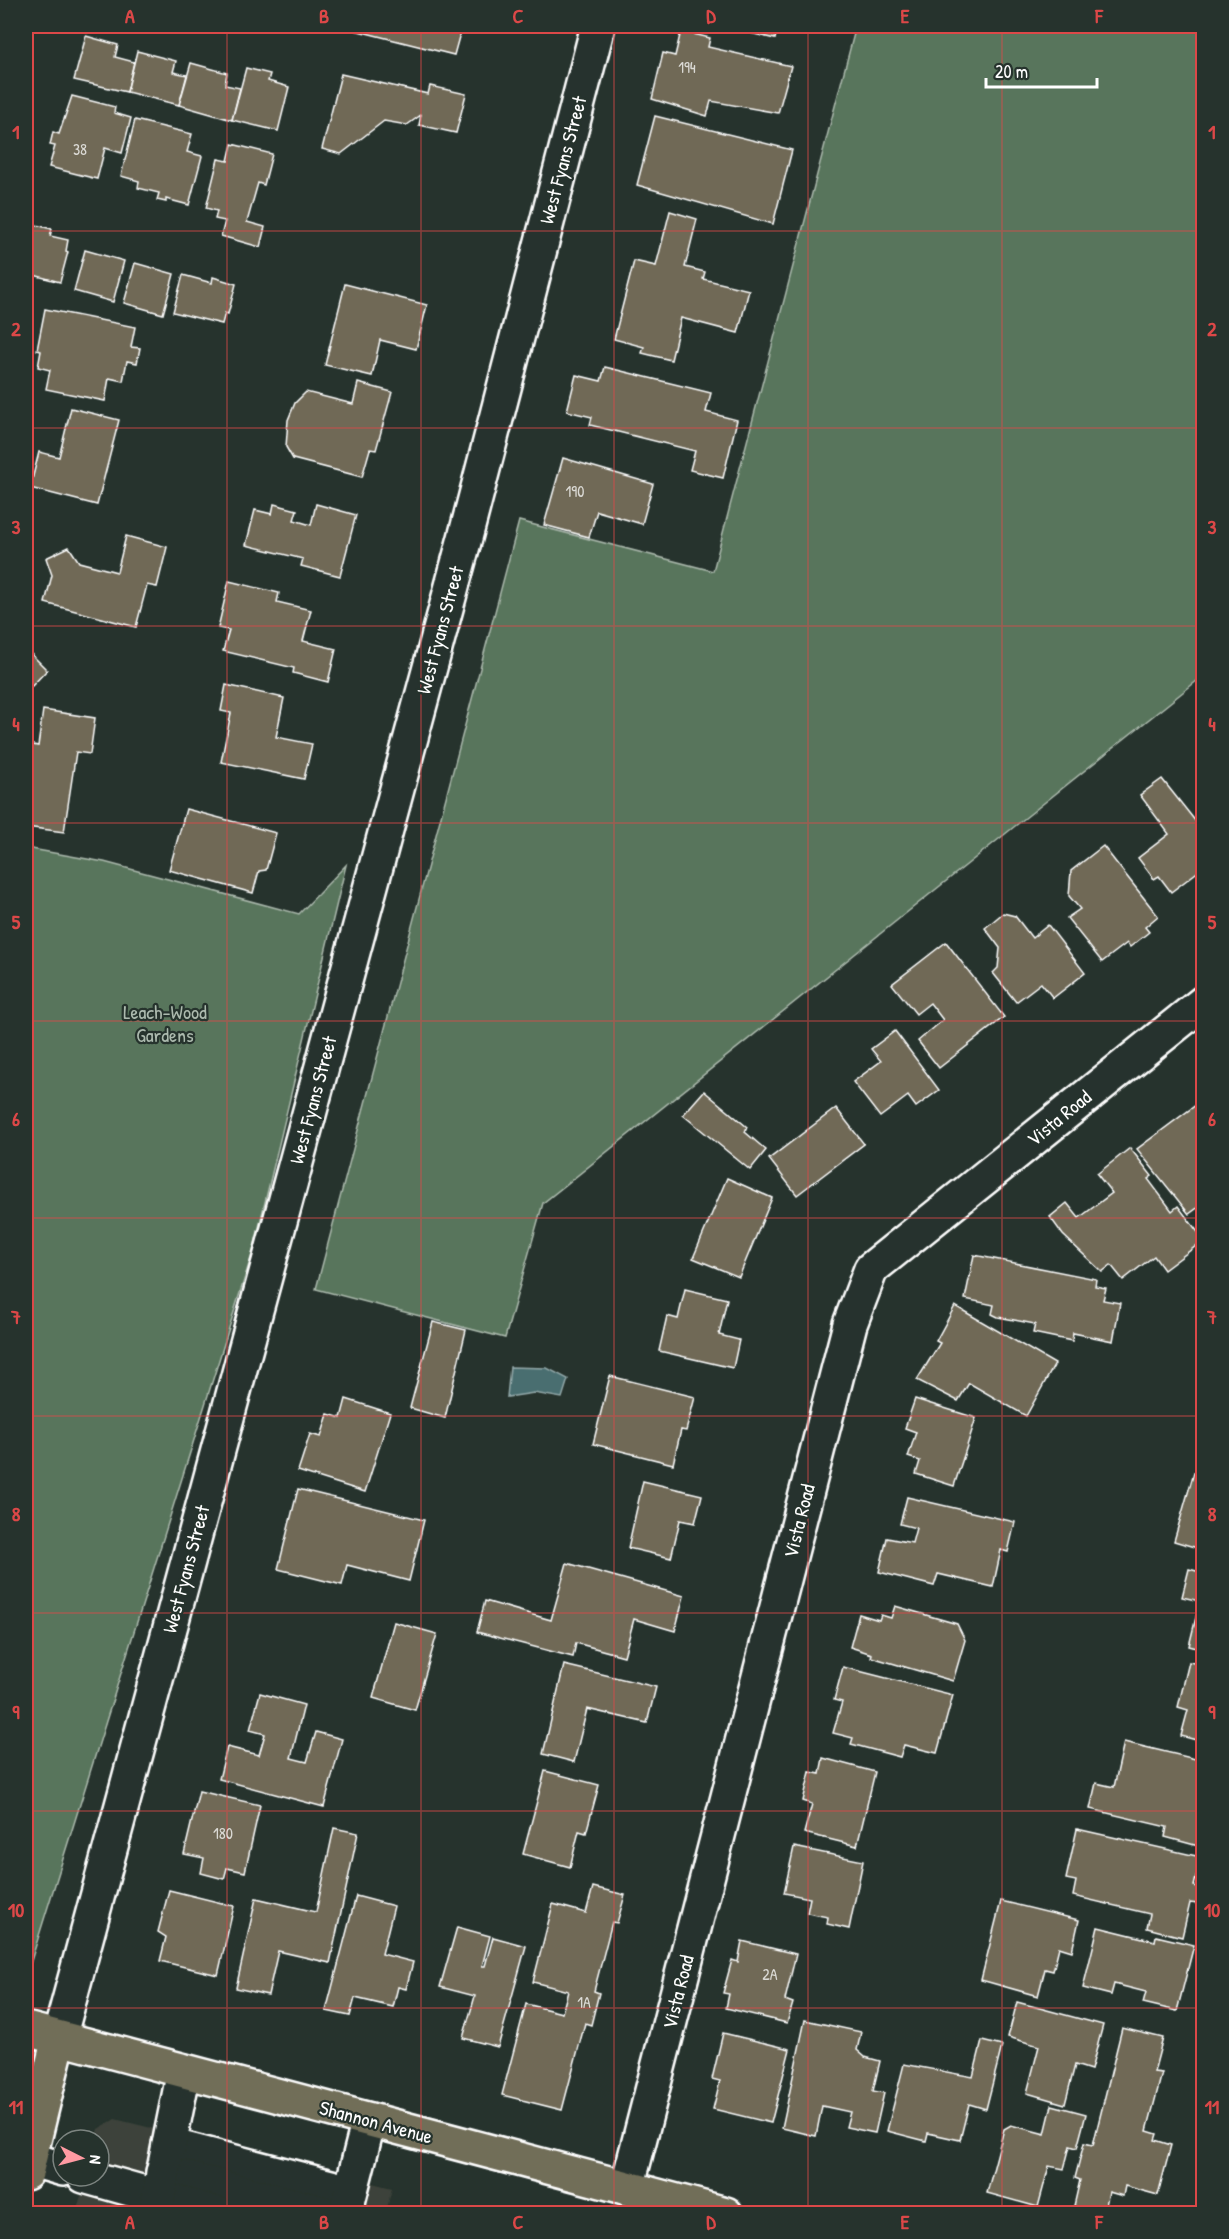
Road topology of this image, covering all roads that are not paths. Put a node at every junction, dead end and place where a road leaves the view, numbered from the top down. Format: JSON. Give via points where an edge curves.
{"nodes":[{"id":1,"x":598,"y":26,"type":"edge"},
{"id":2,"x":1203,"y":1002,"type":"edge"},
{"id":3,"x":26,"y":2029,"type":"edge"},
{"id":4,"x":59,"y":2038,"type":"junction"},
{"id":5,"x":184,"y":2071,"type":"junction"},
{"id":6,"x":369,"y":2120,"type":"junction"},
{"id":7,"x":27,"y":2166,"type":"edge"},
{"id":8,"x":51,"y":2168,"type":"edge"},
{"id":9,"x":111,"y":2178,"type":"edge"},
{"id":10,"x":161,"y":2182,"type":"edge"},
{"id":11,"x":638,"y":2198,"type":"edge"},
{"id":12,"x":342,"y":2206,"type":"edge"},
{"id":13,"x":219,"y":2214,"type":"edge"},
{"id":14,"x":726,"y":2214,"type":"edge"}],
"edges":[{"from":1,"to":4,"type":"street","name":"West Fyans Street","via":[[465,538]]},
{"from":2,"to":11,"type":"street","name":"Vista Road","via":[[871,1269],[850,1324]]},
{"from":3,"to":4,"type":"main road","name":"Shannon Avenue"},
{"from":4,"to":5,"type":"main road","name":"Shannon Avenue"},
{"from":4,"to":7,"type":"main road","name":"West Fyans Street"},
{"from":5,"to":6,"type":"main road","name":"Shannon Avenue"},
{"from":5,"to":10,"type":"street"},
{"from":6,"to":11,"type":"main road","name":"Shannon Avenue"},
{"from":6,"to":12,"type":"street"},
{"from":7,"to":8,"type":"street"},
{"from":9,"to":10,"type":"street"},
{"from":10,"to":12,"type":"street"},
{"from":10,"to":13,"type":"street"},
{"from":11,"to":14,"type":"main road","name":"Shannon Avenue"}]}
